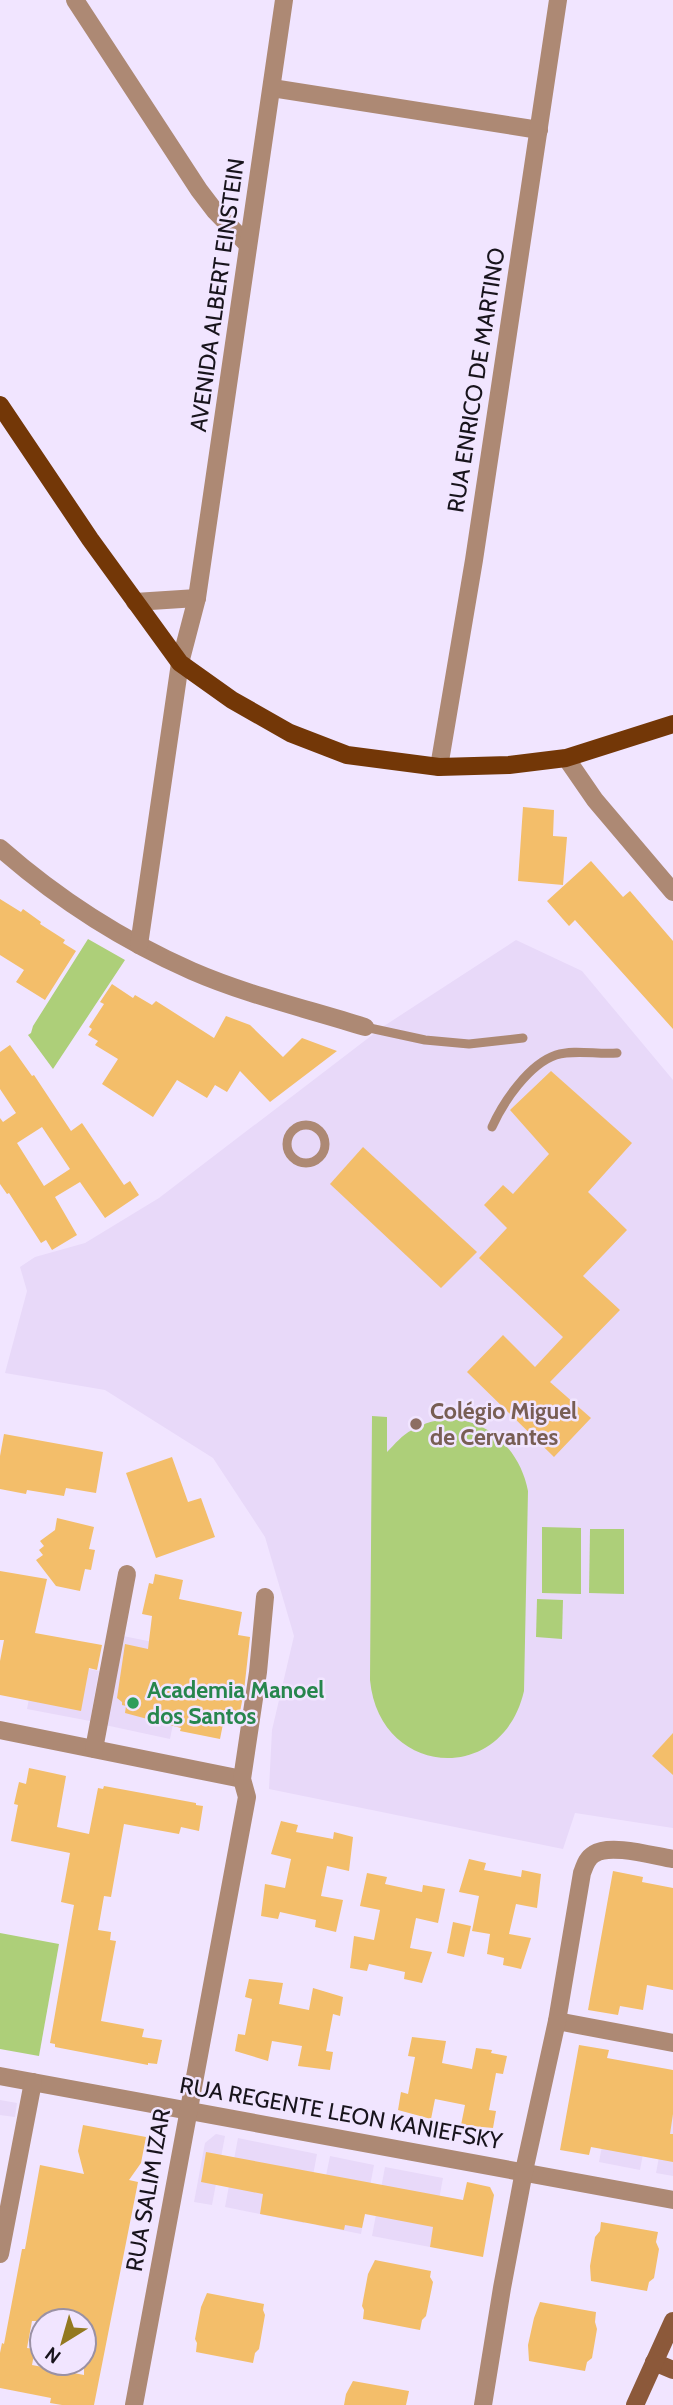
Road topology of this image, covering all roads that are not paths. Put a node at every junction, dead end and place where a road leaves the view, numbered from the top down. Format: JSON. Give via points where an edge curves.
{"nodes":[{"id":1,"x":75,"y":0,"type":"edge"},
{"id":2,"x":284,"y":0,"type":"edge"},
{"id":3,"x":558,"y":0,"type":"edge"},
{"id":4,"x":272,"y":88,"type":"junction"},
{"id":5,"x":539,"y":130,"type":"junction"},
{"id":6,"x":248,"y":245,"type":"junction"},
{"id":7,"x":0,"y":405,"type":"edge"},
{"id":8,"x":197,"y":598,"type":"junction"},
{"id":9,"x":135,"y":602,"type":"junction"},
{"id":10,"x":180,"y":663,"type":"junction"},
{"id":11,"x":673,"y":724,"type":"edge"},
{"id":12,"x":566,"y":758,"type":"junction"},
{"id":13,"x":439,"y":767,"type":"junction"},
{"id":14,"x":0,"y":848,"type":"edge"},
{"id":15,"x":673,"y":892,"type":"edge"},
{"id":16,"x":139,"y":945,"type":"junction"},
{"id":17,"x":365,"y":1027,"type":"joint"},
{"id":18,"x":523,"y":1038,"type":"dead end"},
{"id":19,"x":617,"y":1053,"type":"dead end"},
{"id":20,"x":492,"y":1128,"type":"dead end"},
{"id":21,"x":324,"y":1139,"type":"joint"},
{"id":22,"x":127,"y":1574,"type":"dead end"},
{"id":23,"x":265,"y":1597,"type":"dead end"},
{"id":24,"x":0,"y":1730,"type":"edge"},
{"id":25,"x":94,"y":1749,"type":"junction"},
{"id":26,"x":242,"y":1779,"type":"junction"},
{"id":27,"x":673,"y":1859,"type":"edge"},
{"id":28,"x":557,"y":2021,"type":"junction"},
{"id":29,"x":673,"y":2043,"type":"edge"},
{"id":30,"x":0,"y":2077,"type":"edge"},
{"id":31,"x":33,"y":2082,"type":"junction"},
{"id":32,"x":187,"y":2110,"type":"junction"},
{"id":33,"x":524,"y":2171,"type":"junction"},
{"id":34,"x":673,"y":2200,"type":"edge"},
{"id":35,"x":0,"y":2253,"type":"edge"},
{"id":36,"x":673,"y":2321,"type":"edge"},
{"id":37,"x":654,"y":2362,"type":"junction"},
{"id":38,"x":673,"y":2370,"type":"edge"},
{"id":39,"x":134,"y":2405,"type":"edge"},
{"id":40,"x":483,"y":2405,"type":"edge"},
{"id":41,"x":635,"y":2405,"type":"edge"}],
"edges":[{"from":1,"to":6,"type":"street","via":[[200,190]]},
{"from":2,"to":4,"type":"street","name":"AVENIDA ALBERT EINSTEIN"},
{"from":3,"to":5,"type":"street","name":"RUA ENRICO DE MARTINO"},
{"from":4,"to":5,"type":"street"},
{"from":4,"to":6,"type":"street","name":"AVENIDA ALBERT EINSTEIN"},
{"from":5,"to":13,"type":"street","name":"RUA ENRICO DE MARTINO"},
{"from":6,"to":8,"type":"street","name":"AVENIDA ALBERT EINSTEIN"},
{"from":7,"to":9,"type":"main road"},
{"from":8,"to":9,"type":"street"},
{"from":8,"to":10,"type":"street","name":"AVENIDA ALBERT EINSTEIN"},
{"from":9,"to":10,"type":"main road"},
{"from":10,"to":13,"type":"main road","via":[[290,733],[347,755]]},
{"from":10,"to":16,"type":"street","name":"AVENIDA ALBERT EINSTEIN"},
{"from":11,"to":12,"type":"main road"},
{"from":12,"to":13,"type":"main road"},
{"from":12,"to":15,"type":"street","via":[[602,810]]},
{"from":14,"to":16,"type":"street","via":[[82,912]]},
{"from":16,"to":17,"type":"street","via":[[194,972]]},
{"from":17,"to":18,"type":"lane","via":[[470,1044]]},
{"from":19,"to":20,"type":"lane","via":[[557,1055],[542,1062],[505,1102]]},
{"from":21,"to":21,"type":"lane","via":[[317,1128],[298,1126],[289,1133],[288,1150],[299,1161],[310,1162],[323,1152]]},
{"from":22,"to":25,"type":"street"},
{"from":23,"to":26,"type":"street","name":"RUA SALIM IZAR"},
{"from":24,"to":25,"type":"street"},
{"from":25,"to":26,"type":"street"},
{"from":26,"to":32,"type":"street","name":"RUA SALIM IZAR","via":[[247,1797]]},
{"from":27,"to":28,"type":"street","via":[[616,1849],[601,1850],[586,1861]]},
{"from":28,"to":29,"type":"street"},
{"from":28,"to":33,"type":"street"},
{"from":30,"to":31,"type":"street","name":"RUA REGENTE LEON KANIEFSKY"},
{"from":31,"to":32,"type":"street","name":"RUA REGENTE LEON KANIEFSKY"},
{"from":31,"to":35,"type":"street"},
{"from":32,"to":33,"type":"street","name":"RUA REGENTE LEON KANIEFSKY"},
{"from":32,"to":39,"type":"street","name":"RUA SALIM IZAR"},
{"from":33,"to":34,"type":"street","name":"RUA REGENTE LEON KANIEFSKY"},
{"from":33,"to":40,"type":"street"},
{"from":36,"to":37,"type":"main road"},
{"from":37,"to":38,"type":"main road"},
{"from":37,"to":41,"type":"main road"}]}
